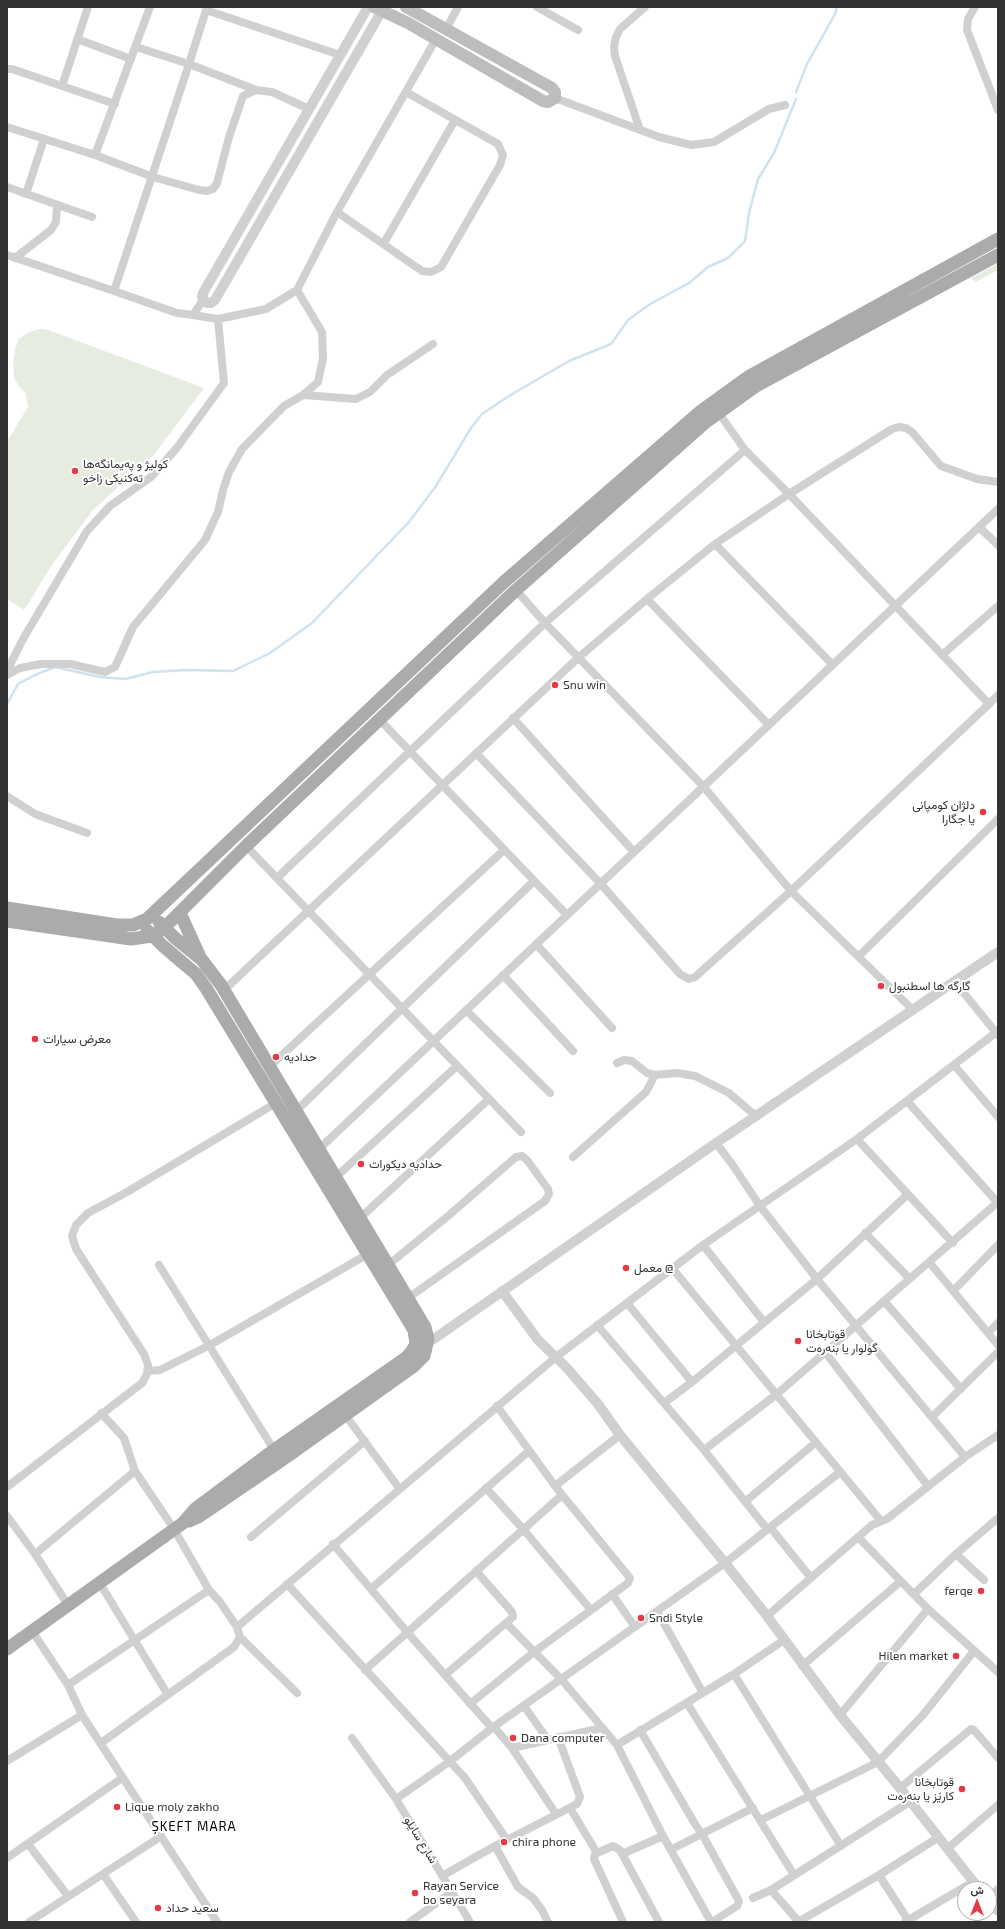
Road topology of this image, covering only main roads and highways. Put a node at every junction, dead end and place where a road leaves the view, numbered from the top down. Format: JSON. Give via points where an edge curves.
{"nodes":[{"id":1,"x":406,"y":7,"type":"edge"},
{"id":2,"x":380,"y":8,"type":"edge"},
{"id":3,"x":998,"y":238,"type":"edge"},
{"id":4,"x":998,"y":255,"type":"edge"},
{"id":5,"x":7,"y":908,"type":"edge"},
{"id":6,"x":180,"y":913,"type":"junction"},
{"id":7,"x":147,"y":919,"type":"junction"},
{"id":8,"x":7,"y":921,"type":"edge"},
{"id":9,"x":164,"y":928,"type":"junction"},
{"id":10,"x":152,"y":936,"type":"junction"},
{"id":11,"x":202,"y":960,"type":"junction"},
{"id":12,"x":190,"y":969,"type":"junction"},
{"id":13,"x":422,"y":1344,"type":"junction"},
{"id":14,"x":178,"y":1526,"type":"junction"},
{"id":15,"x":7,"y":1649,"type":"edge"}],
"edges":[{"from":1,"to":2,"type":"main road","via":[[552,88],[555,98],[548,102],[543,101]]},
{"from":3,"to":7,"type":"main road","via":[[748,377],[706,407],[504,582]]},
{"from":4,"to":6,"type":"main road","via":[[756,386],[718,412],[516,590],[246,846]]},
{"from":5,"to":7,"type":"main road","via":[[117,925],[133,925]]},
{"from":6,"to":9,"type":"main road"},
{"from":6,"to":11,"type":"main road"},
{"from":7,"to":9,"type":"main road"},
{"from":7,"to":10,"type":"main road"},
{"from":8,"to":10,"type":"main road","via":[[121,939]]},
{"from":9,"to":10,"type":"main road"},
{"from":9,"to":11,"type":"main road"},
{"from":10,"to":12,"type":"main road"},
{"from":11,"to":12,"type":"main road"},
{"from":11,"to":13,"type":"main road","via":[[224,990],[425,1327]]},
{"from":12,"to":13,"type":"main road","via":[[206,988]]},
{"from":13,"to":14,"type":"main road","via":[[274,1450],[191,1512]]},
{"from":13,"to":14,"type":"main road","via":[[424,1356],[418,1363],[196,1519]]},
{"from":14,"to":15,"type":"main road"}]}
